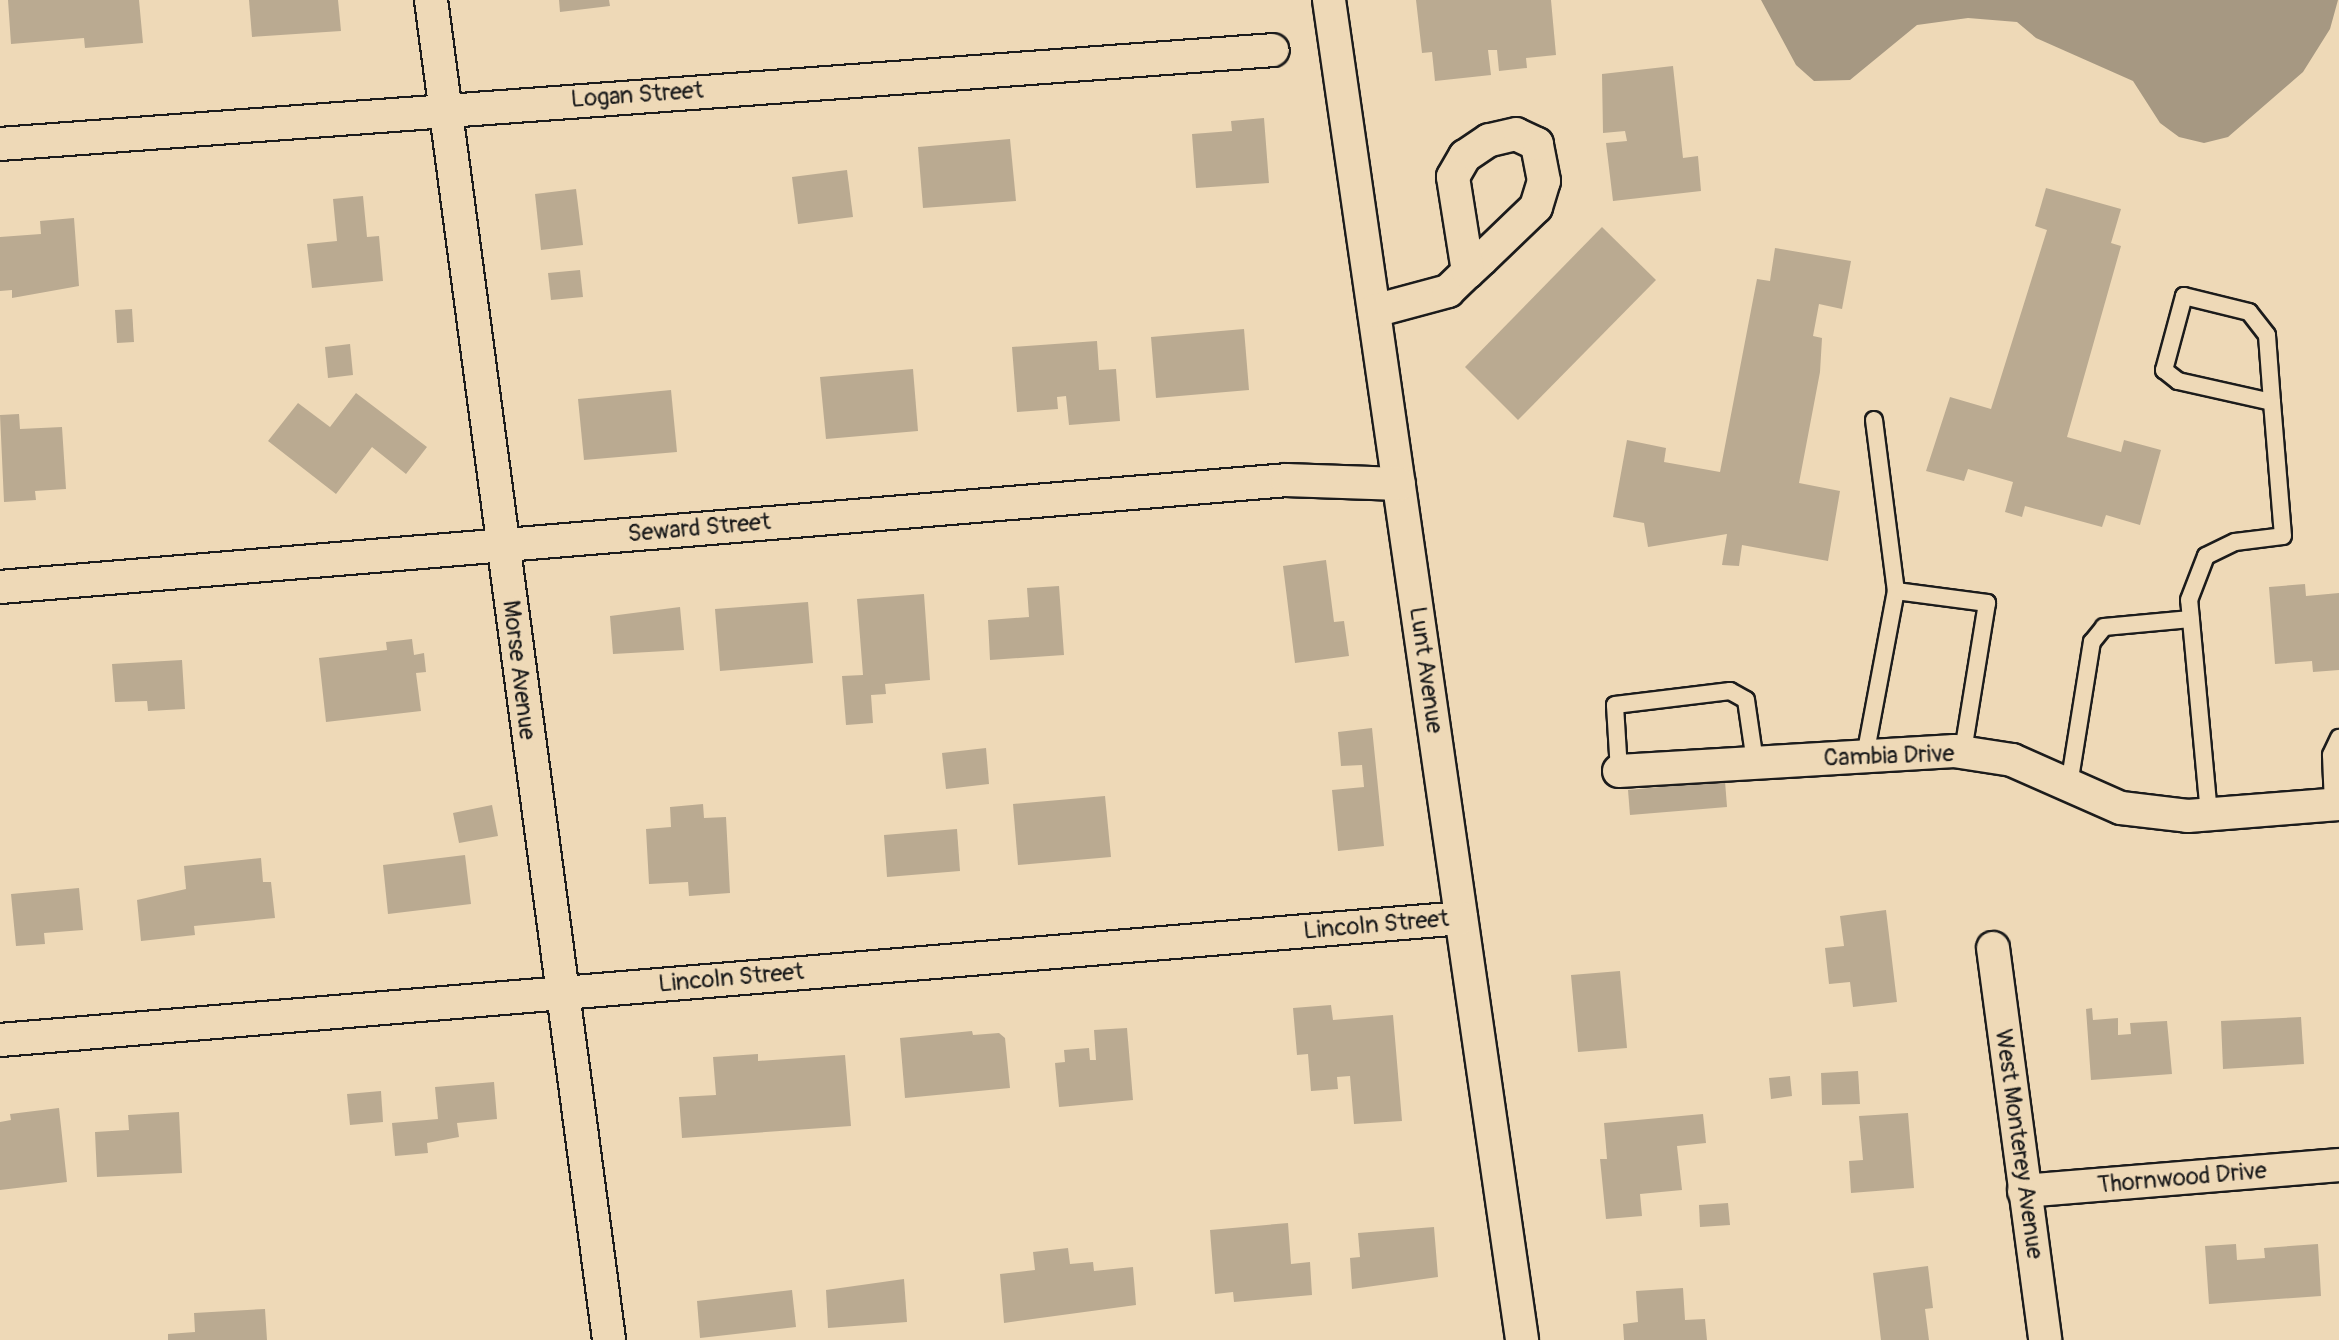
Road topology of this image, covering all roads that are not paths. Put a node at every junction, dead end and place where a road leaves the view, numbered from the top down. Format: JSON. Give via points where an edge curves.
{"nodes":[{"id":1,"x":431,"y":0,"type":"edge"},
{"id":2,"x":1329,"y":0,"type":"edge"},
{"id":3,"x":1273,"y":50,"type":"dead end"},
{"id":4,"x":447,"y":108,"type":"junction"},
{"id":5,"x":0,"y":144,"type":"edge"},
{"id":6,"x":1468,"y":272,"type":"dead end"},
{"id":7,"x":1374,"y":311,"type":"junction"},
{"id":8,"x":2272,"y":402,"type":"junction"},
{"id":9,"x":1874,"y":420,"type":"dead end"},
{"id":10,"x":1399,"y":484,"type":"junction"},
{"id":11,"x":502,"y":544,"type":"junction"},
{"id":12,"x":0,"y":587,"type":"edge"},
{"id":13,"x":1896,"y":591,"type":"junction"},
{"id":14,"x":2191,"y":619,"type":"junction"},
{"id":15,"x":2339,"y":738,"type":"edge"},
{"id":16,"x":1963,"y":752,"type":"junction"},
{"id":17,"x":1865,"y":756,"type":"junction"},
{"id":18,"x":1755,"y":762,"type":"junction"},
{"id":19,"x":1619,"y":771,"type":"joint"},
{"id":20,"x":2069,"y":785,"type":"junction"},
{"id":21,"x":2336,"y":804,"type":"edge"},
{"id":22,"x":2209,"y":814,"type":"junction"},
{"id":23,"x":1461,"y":918,"type":"junction"},
{"id":24,"x":1993,"y":948,"type":"dead end"},
{"id":25,"x":561,"y":993,"type":"junction"},
{"id":26,"x":0,"y":1040,"type":"edge"},
{"id":27,"x":2339,"y":1165,"type":"edge"},
{"id":28,"x":2024,"y":1191,"type":"junction"},
{"id":29,"x":609,"y":1340,"type":"edge"},
{"id":30,"x":1522,"y":1340,"type":"edge"},
{"id":31,"x":2045,"y":1340,"type":"edge"}],
"edges":[{"from":1,"to":4,"type":"street","name":"Morse Avenue"},
{"from":2,"to":7,"type":"street","name":"Lunt Avenue"},
{"from":3,"to":4,"type":"street","name":"Logan Street"},
{"from":4,"to":5,"type":"street","name":"Logan Street"},
{"from":4,"to":11,"type":"street","name":"Morse Avenue"},
{"from":6,"to":7,"type":"street","via":[[1448,291]]},
{"from":7,"to":10,"type":"street","name":"Lunt Avenue"},
{"from":8,"to":8,"type":"lane","via":[[2267,335],[2249,312],[2184,296],[2164,370],[2178,381]]},
{"from":8,"to":14,"type":"lane","via":[[2283,536],[2235,542],[2206,556],[2189,600]]},
{"from":9,"to":13,"type":"lane"},
{"from":10,"to":11,"type":"street","name":"Seward Street","via":[[1287,480]]},
{"from":10,"to":23,"type":"street","name":"Lunt Avenue"},
{"from":11,"to":12,"type":"street","name":"Seward Street"},
{"from":11,"to":25,"type":"street","name":"Morse Avenue"},
{"from":13,"to":16,"type":"lane","via":[[1987,603]]},
{"from":13,"to":17,"type":"lane"},
{"from":14,"to":20,"type":"lane","via":[[2104,627],[2092,642]]},
{"from":14,"to":22,"type":"lane"},
{"from":15,"to":21,"type":"lane","via":[[2331,755]]},
{"from":16,"to":17,"type":"street","name":"Cambia Drive"},
{"from":16,"to":20,"type":"street","name":"Cambia Drive","via":[[2012,760]]},
{"from":17,"to":18,"type":"street","name":"Cambia Drive"},
{"from":18,"to":19,"type":"street","name":"Cambia Drive"},
{"from":18,"to":19,"type":"lane","via":[[1746,700],[1730,691],[1615,705]]},
{"from":20,"to":22,"type":"street","name":"Cambia Drive","via":[[2121,808]]},
{"from":21,"to":22,"type":"street","name":"Cambia Drive"},
{"from":23,"to":25,"type":"street","name":"Lincoln Street"},
{"from":23,"to":30,"type":"street","name":"Lunt Avenue"},
{"from":24,"to":28,"type":"street","name":"West Monterey Avenue"},
{"from":25,"to":26,"type":"street","name":"Lincoln Street"},
{"from":25,"to":29,"type":"street","name":"Morse Avenue"},
{"from":27,"to":28,"type":"street","name":"Thornwood Drive"},
{"from":28,"to":31,"type":"street","name":"West Monterey Avenue"}]}
